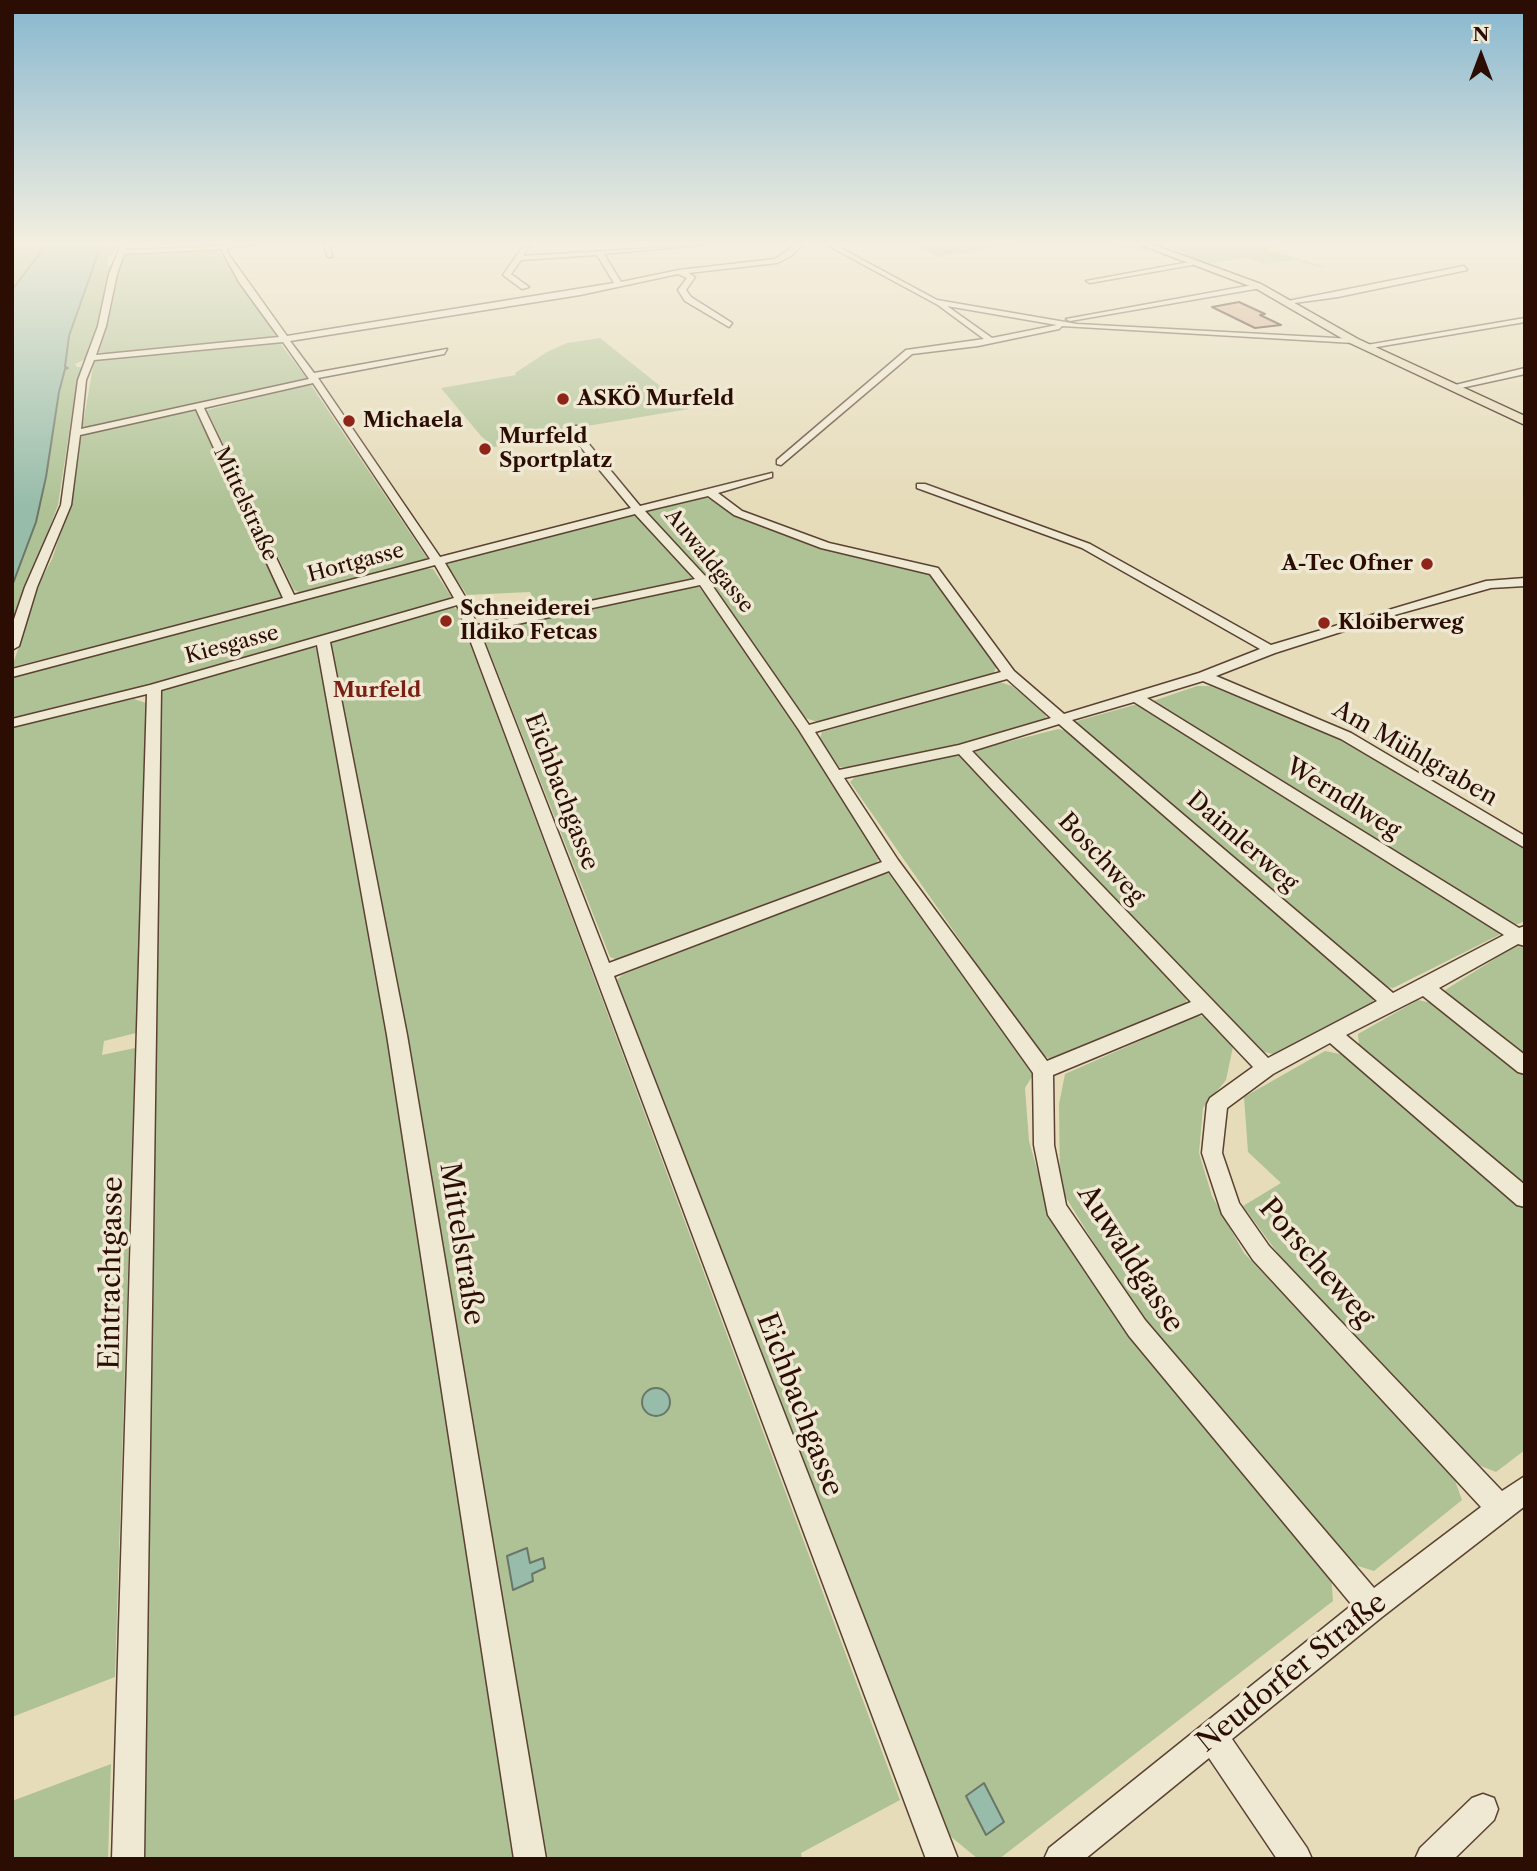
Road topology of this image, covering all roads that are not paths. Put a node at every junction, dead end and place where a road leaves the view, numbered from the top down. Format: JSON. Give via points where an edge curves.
{"nodes":[{"id":1,"x":99,"y":332,"type":"edge"},
{"id":2,"x":280,"y":332,"type":"edge"},
{"id":3,"x":326,"y":332,"type":"edge"},
{"id":4,"x":979,"y":332,"type":"edge"},
{"id":5,"x":1033,"y":332,"type":"edge"},
{"id":6,"x":1165,"y":332,"type":"edge"},
{"id":7,"x":1341,"y":332,"type":"edge"},
{"id":8,"x":1437,"y":332,"type":"edge"},
{"id":9,"x":285,"y":339,"type":"junction"},
{"id":10,"x":990,"y":340,"type":"junction"},
{"id":11,"x":1360,"y":343,"type":"junction"},
{"id":12,"x":443,"y":351,"type":"dead end"},
{"id":13,"x":90,"y":358,"type":"junction"},
{"id":14,"x":1525,"y":371,"type":"edge"},
{"id":15,"x":313,"y":378,"type":"junction"},
{"id":16,"x":1452,"y":387,"type":"junction"},
{"id":17,"x":199,"y":406,"type":"junction"},
{"id":18,"x":1525,"y":421,"type":"edge"},
{"id":19,"x":576,"y":428,"type":"dead end"},
{"id":20,"x":75,"y":433,"type":"junction"},
{"id":21,"x":782,"y":462,"type":"dead end"},
{"id":22,"x":768,"y":475,"type":"dead end"},
{"id":23,"x":921,"y":486,"type":"dead end"},
{"id":24,"x":710,"y":492,"type":"junction"},
{"id":25,"x":637,"y":509,"type":"junction"},
{"id":26,"x":438,"y":561,"type":"junction"},
{"id":27,"x":703,"y":582,"type":"junction"},
{"id":28,"x":1525,"y":582,"type":"edge"},
{"id":29,"x":461,"y":600,"type":"junction"},
{"id":30,"x":291,"y":601,"type":"junction"},
{"id":31,"x":472,"y":630,"type":"junction"},
{"id":32,"x":323,"y":641,"type":"junction"},
{"id":33,"x":12,"y":646,"type":"edge"},
{"id":34,"x":1270,"y":650,"type":"junction"},
{"id":35,"x":12,"y":673,"type":"edge"},
{"id":36,"x":1009,"y":674,"type":"junction"},
{"id":37,"x":1204,"y":676,"type":"junction"},
{"id":38,"x":154,"y":688,"type":"junction"},
{"id":39,"x":1136,"y":697,"type":"junction"},
{"id":40,"x":1062,"y":719,"type":"junction"},
{"id":41,"x":12,"y":723,"type":"edge"},
{"id":42,"x":806,"y":730,"type":"junction"},
{"id":43,"x":962,"y":749,"type":"junction"},
{"id":44,"x":835,"y":775,"type":"junction"},
{"id":45,"x":1525,"y":843,"type":"edge"},
{"id":46,"x":892,"y":864,"type":"junction"},
{"id":47,"x":1523,"y":936,"type":"edge"},
{"id":48,"x":604,"y":972,"type":"junction"},
{"id":49,"x":1424,"y":987,"type":"junction"},
{"id":50,"x":1391,"y":1002,"type":"junction"},
{"id":51,"x":1204,"y":1004,"type":"junction"},
{"id":52,"x":1333,"y":1035,"type":"junction"},
{"id":53,"x":1525,"y":1066,"type":"edge"},
{"id":54,"x":1266,"y":1068,"type":"junction"},
{"id":55,"x":1043,"y":1070,"type":"junction"},
{"id":56,"x":1525,"y":1198,"type":"edge"},
{"id":57,"x":1525,"y":1489,"type":"edge"},
{"id":58,"x":1500,"y":1508,"type":"junction"},
{"id":59,"x":1372,"y":1607,"type":"junction"},
{"id":60,"x":1212,"y":1737,"type":"junction"},
{"id":61,"x":1483,"y":1809,"type":"dead end"},
{"id":62,"x":128,"y":1859,"type":"edge"},
{"id":63,"x":530,"y":1859,"type":"edge"},
{"id":64,"x":942,"y":1859,"type":"edge"},
{"id":65,"x":1060,"y":1859,"type":"edge"},
{"id":66,"x":1296,"y":1859,"type":"edge"},
{"id":67,"x":1431,"y":1859,"type":"edge"}],
"edges":[{"from":1,"to":13,"type":"street"},
{"from":2,"to":9,"type":"street","name":"Eichbachgasse"},
{"from":3,"to":9,"type":"street"},
{"from":4,"to":10,"type":"street"},
{"from":5,"to":10,"type":"street"},
{"from":6,"to":11,"type":"street"},
{"from":7,"to":11,"type":"main road"},
{"from":8,"to":11,"type":"street"},
{"from":9,"to":13,"type":"street"},
{"from":9,"to":15,"type":"street","name":"Eichbachgasse"},
{"from":10,"to":21,"type":"street","via":[[909,352]]},
{"from":11,"to":16,"type":"main road"},
{"from":12,"to":15,"type":"street"},
{"from":13,"to":20,"type":"street","via":[[82,380]]},
{"from":14,"to":16,"type":"street"},
{"from":15,"to":17,"type":"street"},
{"from":15,"to":26,"type":"street","name":"Eichbachgasse"},
{"from":16,"to":18,"type":"main road"},
{"from":17,"to":20,"type":"street"},
{"from":17,"to":30,"type":"street","name":"Mittelstraße"},
{"from":19,"to":25,"type":"street","name":"Auwaldgasse","via":[[572,431]]},
{"from":20,"to":33,"type":"street","via":[[66,505]]},
{"from":22,"to":24,"type":"street"},
{"from":23,"to":34,"type":"street","via":[[1086,546]]},
{"from":24,"to":25,"type":"street","name":"Hortgasse"},
{"from":24,"to":36,"type":"street","via":[[738,513],[825,546],[934,570]]},
{"from":25,"to":26,"type":"street","name":"Hortgasse"},
{"from":25,"to":27,"type":"street","name":"Auwaldgasse"},
{"from":26,"to":29,"type":"street","name":"Eichbachgasse"},
{"from":26,"to":30,"type":"street","name":"Hortgasse"},
{"from":27,"to":31,"type":"street"},
{"from":27,"to":42,"type":"street","name":"Auwaldgasse"},
{"from":28,"to":34,"type":"street","via":[[1490,583]]},
{"from":29,"to":31,"type":"street","name":"Eichbachgasse"},
{"from":29,"to":32,"type":"street","name":"Kiesgasse"},
{"from":30,"to":35,"type":"street","name":"Hortgasse"},
{"from":31,"to":48,"type":"street","name":"Eichbachgasse"},
{"from":32,"to":38,"type":"street","name":"Kiesgasse"},
{"from":32,"to":63,"type":"street","name":"Mittelstraße","via":[[397,1035]]},
{"from":34,"to":37,"type":"street"},
{"from":36,"to":40,"type":"street"},
{"from":36,"to":42,"type":"street"},
{"from":37,"to":39,"type":"street"},
{"from":37,"to":45,"type":"street","name":"Am Mühlgraben","via":[[1346,736]]},
{"from":38,"to":41,"type":"street","name":"Kiesgasse"},
{"from":38,"to":62,"type":"street","name":"Eintrachtgasse"},
{"from":39,"to":40,"type":"street"},
{"from":39,"to":47,"type":"street","name":"Werndlweg"},
{"from":40,"to":43,"type":"street"},
{"from":40,"to":50,"type":"street","name":"Daimlerweg"},
{"from":42,"to":44,"type":"street","name":"Auwaldgasse"},
{"from":43,"to":44,"type":"street"},
{"from":43,"to":51,"type":"street","name":"Boschweg"},
{"from":44,"to":46,"type":"street","name":"Auwaldgasse"},
{"from":46,"to":48,"type":"street"},
{"from":46,"to":55,"type":"street","name":"Auwaldgasse"},
{"from":47,"to":49,"type":"street","name":"Porscheweg"},
{"from":48,"to":64,"type":"street","name":"Eichbachgasse"},
{"from":49,"to":50,"type":"street","name":"Porscheweg"},
{"from":49,"to":53,"type":"street"},
{"from":50,"to":52,"type":"street","name":"Porscheweg"},
{"from":51,"to":54,"type":"street","name":"Boschweg"},
{"from":51,"to":55,"type":"street"},
{"from":52,"to":54,"type":"street","name":"Porscheweg"},
{"from":52,"to":56,"type":"street"},
{"from":54,"to":58,"type":"street","name":"Porscheweg","via":[[1217,1104],[1212,1153],[1230,1207],[1261,1253]]},
{"from":55,"to":59,"type":"street","name":"Auwaldgasse","via":[[1044,1145],[1056,1208],[1137,1328]]},
{"from":57,"to":58,"type":"street","name":"Neudorfer Straße"},
{"from":58,"to":59,"type":"street","name":"Neudorfer Straße"},
{"from":59,"to":60,"type":"street","name":"Neudorfer Straße"},
{"from":60,"to":65,"type":"street","name":"Neudorfer Straße"},
{"from":60,"to":66,"type":"street"},
{"from":61,"to":67,"type":"street"}]}
